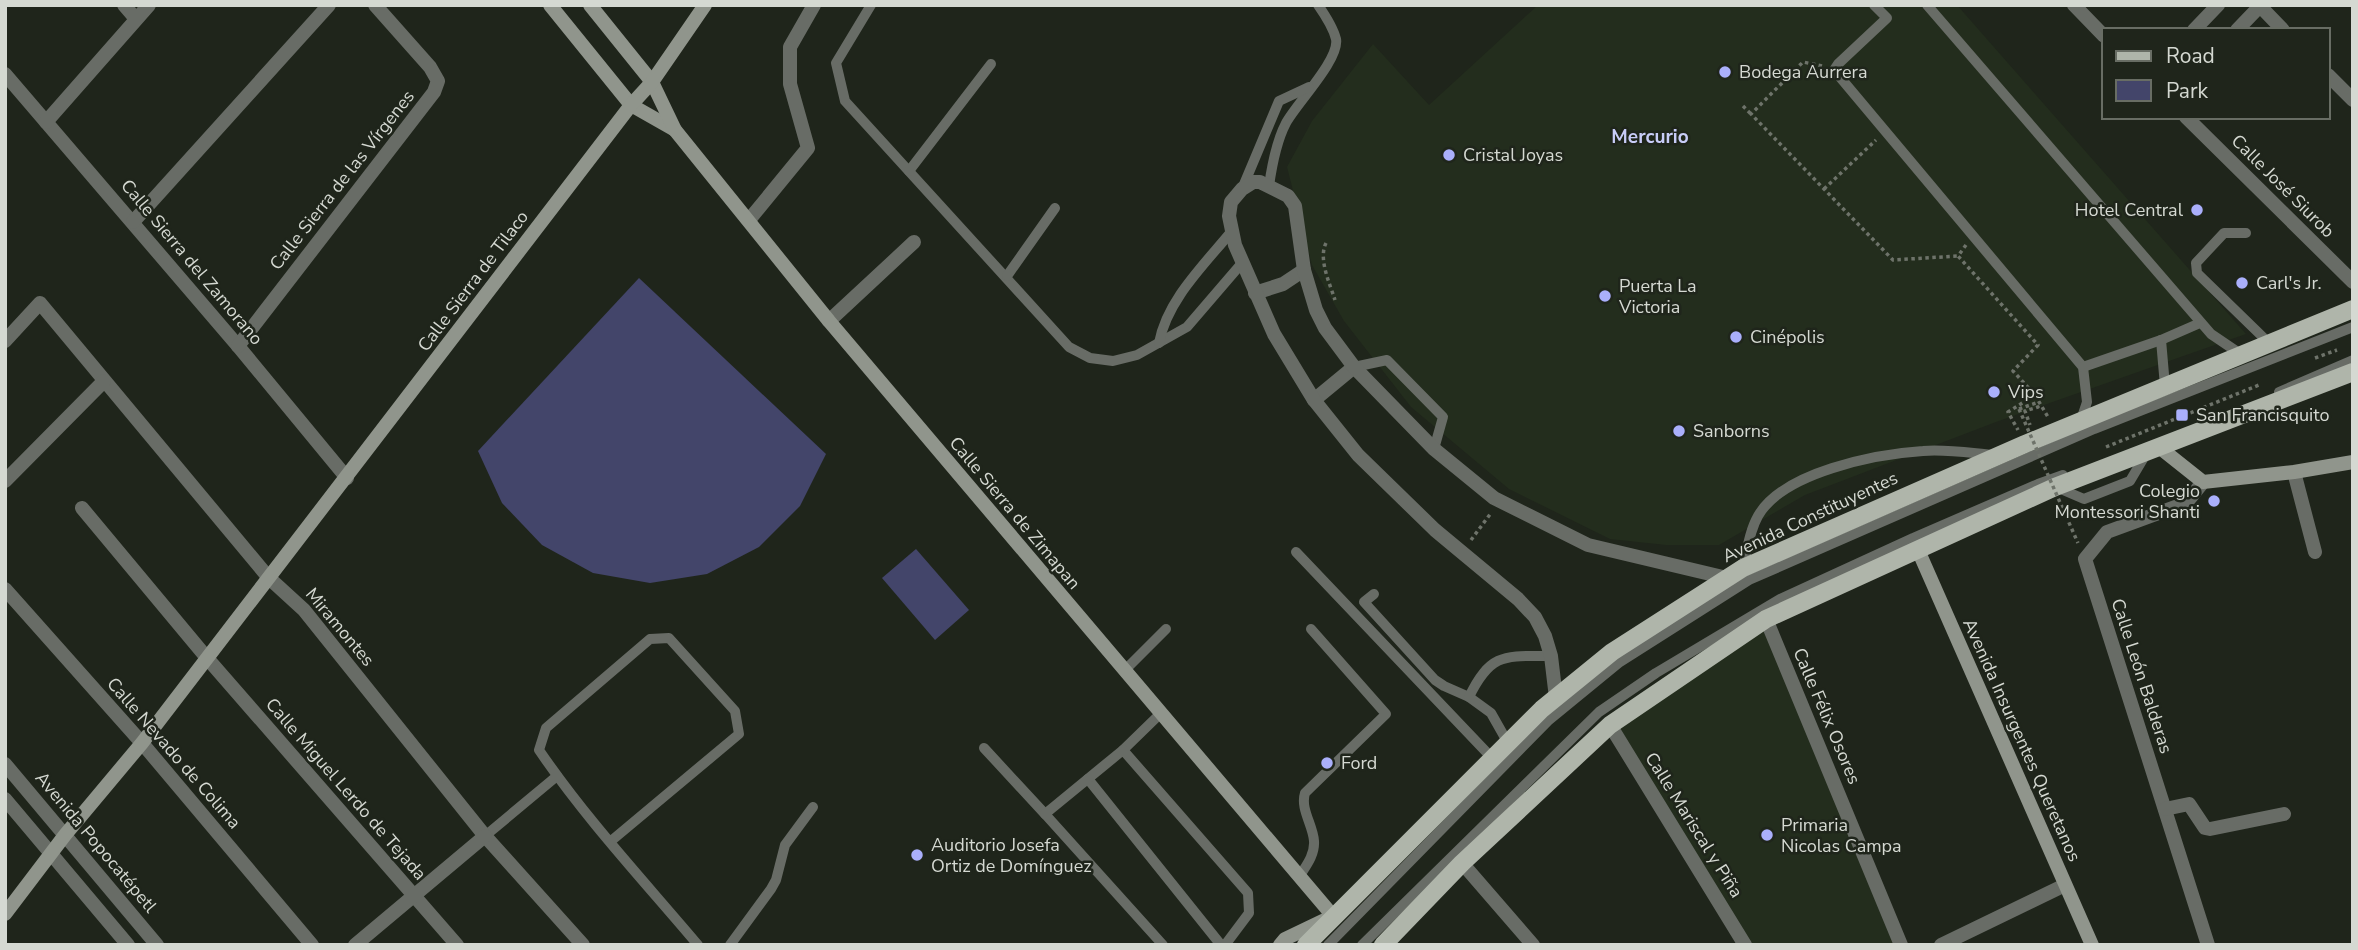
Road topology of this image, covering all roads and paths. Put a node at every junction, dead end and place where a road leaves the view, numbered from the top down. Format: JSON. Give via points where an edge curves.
{"nodes":[{"id":1,"x":124,"y":5,"type":"edge"},
{"id":2,"x":149,"y":5,"type":"edge"},
{"id":3,"x":329,"y":5,"type":"edge"},
{"id":4,"x":375,"y":5,"type":"edge"},
{"id":5,"x":550,"y":5,"type":"edge"},
{"id":6,"x":590,"y":5,"type":"edge"},
{"id":7,"x":705,"y":5,"type":"edge"},
{"id":8,"x":814,"y":5,"type":"edge"},
{"id":9,"x":871,"y":5,"type":"edge"},
{"id":10,"x":1318,"y":5,"type":"edge"},
{"id":11,"x":1874,"y":5,"type":"edge"},
{"id":12,"x":1927,"y":5,"type":"edge"},
{"id":13,"x":2074,"y":5,"type":"edge"},
{"id":14,"x":2218,"y":5,"type":"edge"},
{"id":15,"x":2260,"y":6,"type":"edge"},
{"id":16,"x":136,"y":19,"type":"junction"},
{"id":17,"x":2196,"y":28,"type":"edge"},
{"id":18,"x":2239,"y":28,"type":"edge"},
{"id":19,"x":2281,"y":28,"type":"edge"},
{"id":20,"x":2102,"y":34,"type":"edge"},
{"id":21,"x":990,"y":64,"type":"dead end"},
{"id":22,"x":1833,"y":70,"type":"junction"},
{"id":23,"x":5,"y":74,"type":"edge"},
{"id":24,"x":2330,"y":77,"type":"edge"},
{"id":25,"x":652,"y":82,"type":"junction"},
{"id":26,"x":1310,"y":87,"type":"junction"},
{"id":27,"x":2353,"y":100,"type":"edge"},
{"id":28,"x":631,"y":104,"type":"junction"},
{"id":29,"x":1743,"y":106,"type":"dead end"},
{"id":30,"x":1751,"y":114,"type":"junction"},
{"id":31,"x":2188,"y":119,"type":"edge"},
{"id":32,"x":46,"y":122,"type":"junction"},
{"id":33,"x":674,"y":130,"type":"junction"},
{"id":34,"x":1885,"y":132,"type":"junction"},
{"id":35,"x":909,"y":171,"type":"junction"},
{"id":36,"x":1269,"y":186,"type":"junction"},
{"id":37,"x":1242,"y":189,"type":"junction"},
{"id":38,"x":1824,"y":189,"type":"junction"},
{"id":39,"x":1055,"y":208,"type":"dead end"},
{"id":40,"x":749,"y":220,"type":"junction"},
{"id":41,"x":133,"y":222,"type":"junction"},
{"id":42,"x":1231,"y":232,"type":"junction"},
{"id":43,"x":2246,"y":233,"type":"dead end"},
{"id":44,"x":1972,"y":236,"type":"junction"},
{"id":45,"x":914,"y":242,"type":"dead end"},
{"id":46,"x":1326,"y":243,"type":"dead end"},
{"id":47,"x":1958,"y":256,"type":"junction"},
{"id":48,"x":1242,"y":263,"type":"junction"},
{"id":49,"x":1304,"y":270,"type":"junction"},
{"id":50,"x":1007,"y":276,"type":"junction"},
{"id":51,"x":2353,"y":282,"type":"edge"},
{"id":52,"x":1255,"y":293,"type":"junction"},
{"id":53,"x":1335,"y":300,"type":"dead end"},
{"id":54,"x":2353,"y":309,"type":"edge"},
{"id":55,"x":829,"y":321,"type":"junction"},
{"id":56,"x":2200,"y":323,"type":"junction"},
{"id":57,"x":2353,"y":327,"type":"edge"},
{"id":58,"x":2161,"y":340,"type":"junction"},
{"id":59,"x":5,"y":341,"type":"edge"},
{"id":60,"x":1159,"y":343,"type":"junction"},
{"id":61,"x":2270,"y":344,"type":"junction"},
{"id":62,"x":238,"y":346,"type":"junction"},
{"id":63,"x":2242,"y":355,"type":"junction"},
{"id":64,"x":2353,"y":360,"type":"edge"},
{"id":65,"x":2083,"y":367,"type":"junction"},
{"id":66,"x":1354,"y":368,"type":"junction"},
{"id":67,"x":2353,"y":372,"type":"edge"},
{"id":68,"x":104,"y":381,"type":"junction"},
{"id":69,"x":2259,"y":384,"type":"dead end"},
{"id":70,"x":2165,"y":386,"type":"junction"},
{"id":71,"x":2035,"y":395,"type":"junction"},
{"id":72,"x":1314,"y":400,"type":"junction"},
{"id":73,"x":2025,"y":411,"type":"dead end"},
{"id":74,"x":2081,"y":422,"type":"junction"},
{"id":75,"x":2054,"y":433,"type":"junction"},
{"id":76,"x":2025,"y":444,"type":"junction"},
{"id":77,"x":2106,"y":447,"type":"dead end"},
{"id":78,"x":1434,"y":449,"type":"junction"},
{"id":79,"x":2153,"y":450,"type":"junction"},
{"id":80,"x":2000,"y":455,"type":"junction"},
{"id":81,"x":2353,"y":462,"type":"edge"},
{"id":82,"x":2294,"y":472,"type":"junction"},
{"id":83,"x":347,"y":478,"type":"junction"},
{"id":84,"x":5,"y":481,"type":"edge"},
{"id":85,"x":2203,"y":481,"type":"junction"},
{"id":86,"x":82,"y":508,"type":"dead end"},
{"id":87,"x":1494,"y":510,"type":"dead end"},
{"id":88,"x":1471,"y":540,"type":"dead end"},
{"id":89,"x":1915,"y":544,"type":"junction"},
{"id":90,"x":2080,"y":548,"type":"dead end"},
{"id":91,"x":1296,"y":552,"type":"dead end"},
{"id":92,"x":2315,"y":552,"type":"dead end"},
{"id":93,"x":1743,"y":568,"type":"junction"},
{"id":94,"x":1727,"y":578,"type":"junction"},
{"id":95,"x":269,"y":579,"type":"junction"},
{"id":96,"x":5,"y":589,"type":"edge"},
{"id":97,"x":1374,"y":594,"type":"dead end"},
{"id":98,"x":1766,"y":619,"type":"junction"},
{"id":99,"x":1166,"y":629,"type":"dead end"},
{"id":100,"x":1311,"y":629,"type":"dead end"},
{"id":101,"x":1551,"y":656,"type":"junction"},
{"id":102,"x":207,"y":658,"type":"junction"},
{"id":103,"x":1124,"y":671,"type":"junction"},
{"id":104,"x":1469,"y":697,"type":"junction"},
{"id":105,"x":1556,"y":698,"type":"junction"},
{"id":106,"x":1160,"y":714,"type":"junction"},
{"id":107,"x":1610,"y":725,"type":"junction"},
{"id":108,"x":142,"y":743,"type":"junction"},
{"id":109,"x":1508,"y":743,"type":"junction"},
{"id":110,"x":984,"y":748,"type":"dead end"},
{"id":111,"x":1124,"y":750,"type":"junction"},
{"id":112,"x":1492,"y":758,"type":"junction"},
{"id":113,"x":5,"y":764,"type":"edge"},
{"id":114,"x":557,"y":776,"type":"junction"},
{"id":115,"x":1088,"y":779,"type":"junction"},
{"id":116,"x":5,"y":799,"type":"edge"},
{"id":117,"x":813,"y":807,"type":"dead end"},
{"id":118,"x":2165,"y":809,"type":"junction"},
{"id":119,"x":1045,"y":814,"type":"junction"},
{"id":120,"x":2284,"y":814,"type":"dead end"},
{"id":121,"x":65,"y":835,"type":"junction"},
{"id":122,"x":485,"y":836,"type":"junction"},
{"id":123,"x":611,"y":841,"type":"junction"},
{"id":124,"x":51,"y":854,"type":"junction"},
{"id":125,"x":1461,"y":863,"type":"junction"},
{"id":126,"x":1299,"y":877,"type":"junction"},
{"id":127,"x":2065,"y":885,"type":"junction"},
{"id":128,"x":414,"y":895,"type":"junction"},
{"id":129,"x":5,"y":914,"type":"edge"},
{"id":130,"x":1333,"y":916,"type":"junction"},
{"id":131,"x":128,"y":945,"type":"edge"},
{"id":132,"x":157,"y":945,"type":"edge"},
{"id":133,"x":312,"y":945,"type":"edge"},
{"id":134,"x":355,"y":945,"type":"edge"},
{"id":135,"x":457,"y":945,"type":"edge"},
{"id":136,"x":583,"y":945,"type":"edge"},
{"id":137,"x":698,"y":945,"type":"edge"},
{"id":138,"x":730,"y":945,"type":"edge"},
{"id":139,"x":1163,"y":945,"type":"edge"},
{"id":140,"x":1223,"y":945,"type":"edge"},
{"id":141,"x":1280,"y":945,"type":"edge"},
{"id":142,"x":1306,"y":945,"type":"edge"},
{"id":143,"x":1328,"y":945,"type":"edge"},
{"id":144,"x":1362,"y":945,"type":"edge"},
{"id":145,"x":1383,"y":945,"type":"edge"},
{"id":146,"x":1533,"y":945,"type":"edge"},
{"id":147,"x":1745,"y":945,"type":"edge"},
{"id":148,"x":1901,"y":945,"type":"edge"},
{"id":149,"x":1941,"y":945,"type":"edge"},
{"id":150,"x":2092,"y":945,"type":"edge"},
{"id":151,"x":2208,"y":945,"type":"edge"}],
"edges":[{"from":1,"to":16,"type":"street"},
{"from":2,"to":16,"type":"street"},
{"from":3,"to":41,"type":"street"},
{"from":4,"to":62,"type":"street","name":"Calle Sierra de las Vírgenes","via":[[430,67],[438,81],[434,92]]},
{"from":5,"to":28,"type":"street","name":"Calle Sierra de Zimapan"},
{"from":6,"to":25,"type":"street","name":"Calle Sierra de Zimapan"},
{"from":7,"to":25,"type":"street","name":"Calle Sierra de Tilaco"},
{"from":8,"to":40,"type":"street","via":[[790,47],[790,84],[808,148]]},
{"from":9,"to":35,"type":"lane","via":[[835,62],[845,101]]},
{"from":10,"to":26,"type":"lane","via":[[1337,41],[1330,63]]},
{"from":11,"to":22,"type":"lane","via":[[1887,19]]},
{"from":12,"to":56,"type":"lane"},
{"from":13,"to":20,"type":"street"},
{"from":14,"to":17,"type":"street"},
{"from":15,"to":18,"type":"street"},
{"from":15,"to":19,"type":"street"},
{"from":16,"to":32,"type":"street"},
{"from":21,"to":35,"type":"lane"},
{"from":22,"to":30,"type":"path","via":[[1803,62]]},
{"from":22,"to":34,"type":"lane"},
{"from":23,"to":32,"type":"street","name":"Calle Sierra del Zamorano"},
{"from":24,"to":27,"type":"street"},
{"from":25,"to":28,"type":"street","name":"Calle Sierra de Tilaco"},
{"from":25,"to":33,"type":"street","name":"Calle Sierra de Zimapan"},
{"from":26,"to":36,"type":"lane","via":[[1286,122]]},
{"from":26,"to":37,"type":"lane","via":[[1279,101]]},
{"from":28,"to":33,"type":"street","name":"Calle Sierra de Zimapan"},
{"from":28,"to":83,"type":"street","name":"Calle Sierra de Tilaco"},
{"from":29,"to":30,"type":"path"},
{"from":30,"to":38,"type":"path"},
{"from":31,"to":51,"type":"street","name":"Calle José Siurob"},
{"from":32,"to":41,"type":"street","name":"Calle Sierra del Zamorano"},
{"from":33,"to":40,"type":"street","name":"Calle Sierra de Zimapan"},
{"from":34,"to":38,"type":"path"},
{"from":34,"to":44,"type":"lane"},
{"from":35,"to":50,"type":"lane"},
{"from":36,"to":37,"type":"street","via":[[1253,182]]},
{"from":36,"to":49,"type":"street","via":[[1288,195],[1295,206]]},
{"from":37,"to":42,"type":"street","via":[[1231,202]]},
{"from":38,"to":47,"type":"path","via":[[1893,260]]},
{"from":39,"to":50,"type":"lane"},
{"from":40,"to":55,"type":"street","name":"Calle Sierra de Zimapan"},
{"from":41,"to":62,"type":"street","name":"Calle Sierra del Zamorano"},
{"from":42,"to":48,"type":"street"},
{"from":42,"to":60,"type":"lane","via":[[1163,323]]},
{"from":43,"to":61,"type":"lane","via":[[2224,233],[2196,262],[2197,273]]},
{"from":44,"to":47,"type":"path"},
{"from":44,"to":65,"type":"lane"},
{"from":45,"to":55,"type":"street"},
{"from":46,"to":53,"type":"path","via":[[1324,267]]},
{"from":47,"to":71,"type":"path","via":[[2038,345],[2013,371]]},
{"from":48,"to":52,"type":"street"},
{"from":48,"to":60,"type":"lane","via":[[1187,327]]},
{"from":49,"to":52,"type":"street","via":[[1283,284]]},
{"from":49,"to":66,"type":"street","via":[[1325,328]]},
{"from":50,"to":60,"type":"lane","via":[[1069,347],[1090,358],[1114,361]]},
{"from":52,"to":72,"type":"street"},
{"from":54,"to":61,"type":"main road","name":"Avenida Constituyentes"},
{"from":55,"to":103,"type":"street","name":"Calle Sierra de Zimapan"},
{"from":56,"to":58,"type":"lane"},
{"from":56,"to":63,"type":"lane"},
{"from":57,"to":143,"type":"lane","via":[[2094,429],[1749,580],[1620,662],[1548,721]]},
{"from":58,"to":65,"type":"lane"},
{"from":58,"to":70,"type":"lane"},
{"from":59,"to":68,"type":"street","name":"Miramontes","via":[[40,303]]},
{"from":61,"to":63,"type":"main road","name":"Avenida Constituyentes"},
{"from":62,"to":83,"type":"street","name":"Calle Sierra del Zamorano"},
{"from":63,"to":70,"type":"main road","name":"Avenida Constituyentes"},
{"from":64,"to":89,"type":"lane","via":[[2145,448],[2038,484]]},
{"from":65,"to":74,"type":"lane","via":[[2087,402]]},
{"from":66,"to":72,"type":"street"},
{"from":66,"to":78,"type":"street"},
{"from":66,"to":78,"type":"lane","via":[[1387,360],[1443,417]]},
{"from":67,"to":79,"type":"main road"},
{"from":68,"to":84,"type":"street"},
{"from":68,"to":95,"type":"street","name":"Miramontes"},
{"from":69,"to":77,"type":"path"},
{"from":70,"to":74,"type":"main road","name":"Avenida Constituyentes"},
{"from":71,"to":75,"type":"path"},
{"from":71,"to":76,"type":"path","via":[[2008,412]]},
{"from":72,"to":101,"type":"street","via":[[1358,455],[1535,617]]},
{"from":73,"to":90,"type":"path","bridge":true,"via":[[2038,407],[2036,403],[2019,409]]},
{"from":74,"to":75,"type":"main road","name":"Avenida Constituyentes"},
{"from":75,"to":76,"type":"main road","name":"Avenida Constituyentes"},
{"from":76,"to":80,"type":"main road","name":"Avenida Constituyentes"},
{"from":78,"to":94,"type":"street","via":[[1494,498],[1588,545]]},
{"from":79,"to":85,"type":"street"},
{"from":79,"to":89,"type":"main road"},
{"from":80,"to":93,"type":"main road","name":"Avenida Constituyentes"},
{"from":80,"to":93,"type":"lane","via":[[1925,450],[1852,463],[1805,478],[1780,493],[1759,514]]},
{"from":81,"to":82,"type":"street"},
{"from":82,"to":85,"type":"street"},
{"from":82,"to":92,"type":"street"},
{"from":83,"to":95,"type":"street","name":"Calle Sierra de Tilaco"},
{"from":85,"to":118,"type":"street","name":"Calle León Balderas","via":[[2186,503],[2106,532],[2085,559]]},
{"from":86,"to":102,"type":"street","name":"Calle Miguel Lerdo de Tejada"},
{"from":87,"to":88,"type":"path"},
{"from":89,"to":98,"type":"main road"},
{"from":89,"to":127,"type":"street","name":"Avenida Insurgentes Queretanos"},
{"from":89,"to":144,"type":"lane","via":[[1780,599],[1600,712]]},
{"from":91,"to":112,"type":"lane"},
{"from":93,"to":94,"type":"main road","name":"Avenida Constituyentes"},
{"from":94,"to":105,"type":"main road","name":"Avenida Constituyentes","via":[[1612,652]]},
{"from":95,"to":102,"type":"street","name":"Calle Sierra de Tilaco"},
{"from":95,"to":122,"type":"street","name":"Miramontes","via":[[304,610]]},
{"from":96,"to":108,"type":"street","name":"Calle Nevado de Colima"},
{"from":97,"to":104,"type":"lane","via":[[1364,602],[1426,670],[1444,687]]},
{"from":98,"to":107,"type":"main road"},
{"from":98,"to":148,"type":"street","name":"Calle Félix Osores"},
{"from":99,"to":103,"type":"lane"},
{"from":100,"to":126,"type":"lane","via":[[1387,714],[1305,793],[1314,842]]},
{"from":101,"to":104,"type":"lane","via":[[1506,656],[1478,678]]},
{"from":101,"to":105,"type":"street"},
{"from":102,"to":108,"type":"street","name":"Calle Sierra de Tilaco"},
{"from":102,"to":128,"type":"street","name":"Calle Miguel Lerdo de Tejada"},
{"from":103,"to":106,"type":"street","name":"Calle Sierra de Zimapan"},
{"from":104,"to":109,"type":"lane","via":[[1490,713]]},
{"from":105,"to":109,"type":"main road","name":"Avenida Constituyentes"},
{"from":106,"to":111,"type":"lane"},
{"from":106,"to":126,"type":"street","name":"Calle Sierra de Zimapan"},
{"from":107,"to":125,"type":"main road"},
{"from":107,"to":147,"type":"street","name":"Calle Mariscal y Piña"},
{"from":108,"to":121,"type":"street","name":"Calle Sierra de Tilaco"},
{"from":108,"to":133,"type":"street","name":"Calle Nevado de Colima"},
{"from":109,"to":112,"type":"main road","name":"Avenida Constituyentes"},
{"from":110,"to":119,"type":"lane"},
{"from":111,"to":115,"type":"lane"},
{"from":111,"to":140,"type":"lane","via":[[1248,894],[1249,914]]},
{"from":112,"to":130,"type":"main road","name":"Avenida Constituyentes"},
{"from":113,"to":121,"type":"street","name":"Avenida Popocatépetl"},
{"from":114,"to":122,"type":"lane"},
{"from":114,"to":123,"type":"lane"},
{"from":114,"to":123,"type":"lane","via":[[539,750],[546,728],[650,639],[669,638],[735,711],[739,734]]},
{"from":115,"to":119,"type":"lane"},
{"from":115,"to":140,"type":"lane"},
{"from":116,"to":124,"type":"street"},
{"from":117,"to":138,"type":"lane","via":[[785,845],[771,889]]},
{"from":118,"to":120,"type":"street","via":[[2189,804],[2210,829]]},
{"from":118,"to":151,"type":"street","name":"Calle León Balderas"},
{"from":119,"to":139,"type":"lane"},
{"from":121,"to":124,"type":"street","name":"Calle Sierra de Tilaco"},
{"from":121,"to":132,"type":"street","name":"Avenida Popocatépetl"},
{"from":122,"to":128,"type":"street"},
{"from":122,"to":136,"type":"street","name":"Miramontes"},
{"from":123,"to":137,"type":"lane"},
{"from":124,"to":129,"type":"street","name":"Calle Sierra de Tilaco"},
{"from":124,"to":131,"type":"street"},
{"from":125,"to":145,"type":"main road"},
{"from":125,"to":146,"type":"street"},
{"from":126,"to":130,"type":"street","name":"Calle Sierra de Zimapan"},
{"from":127,"to":149,"type":"street"},
{"from":127,"to":150,"type":"street","name":"Avenida Insurgentes Queretanos"},
{"from":128,"to":134,"type":"street"},
{"from":128,"to":135,"type":"street","name":"Calle Miguel Lerdo de Tejada"},
{"from":130,"to":141,"type":"street","name":"Avenida Constituyentes"},
{"from":130,"to":142,"type":"main road","name":"Avenida Constituyentes"}]}
